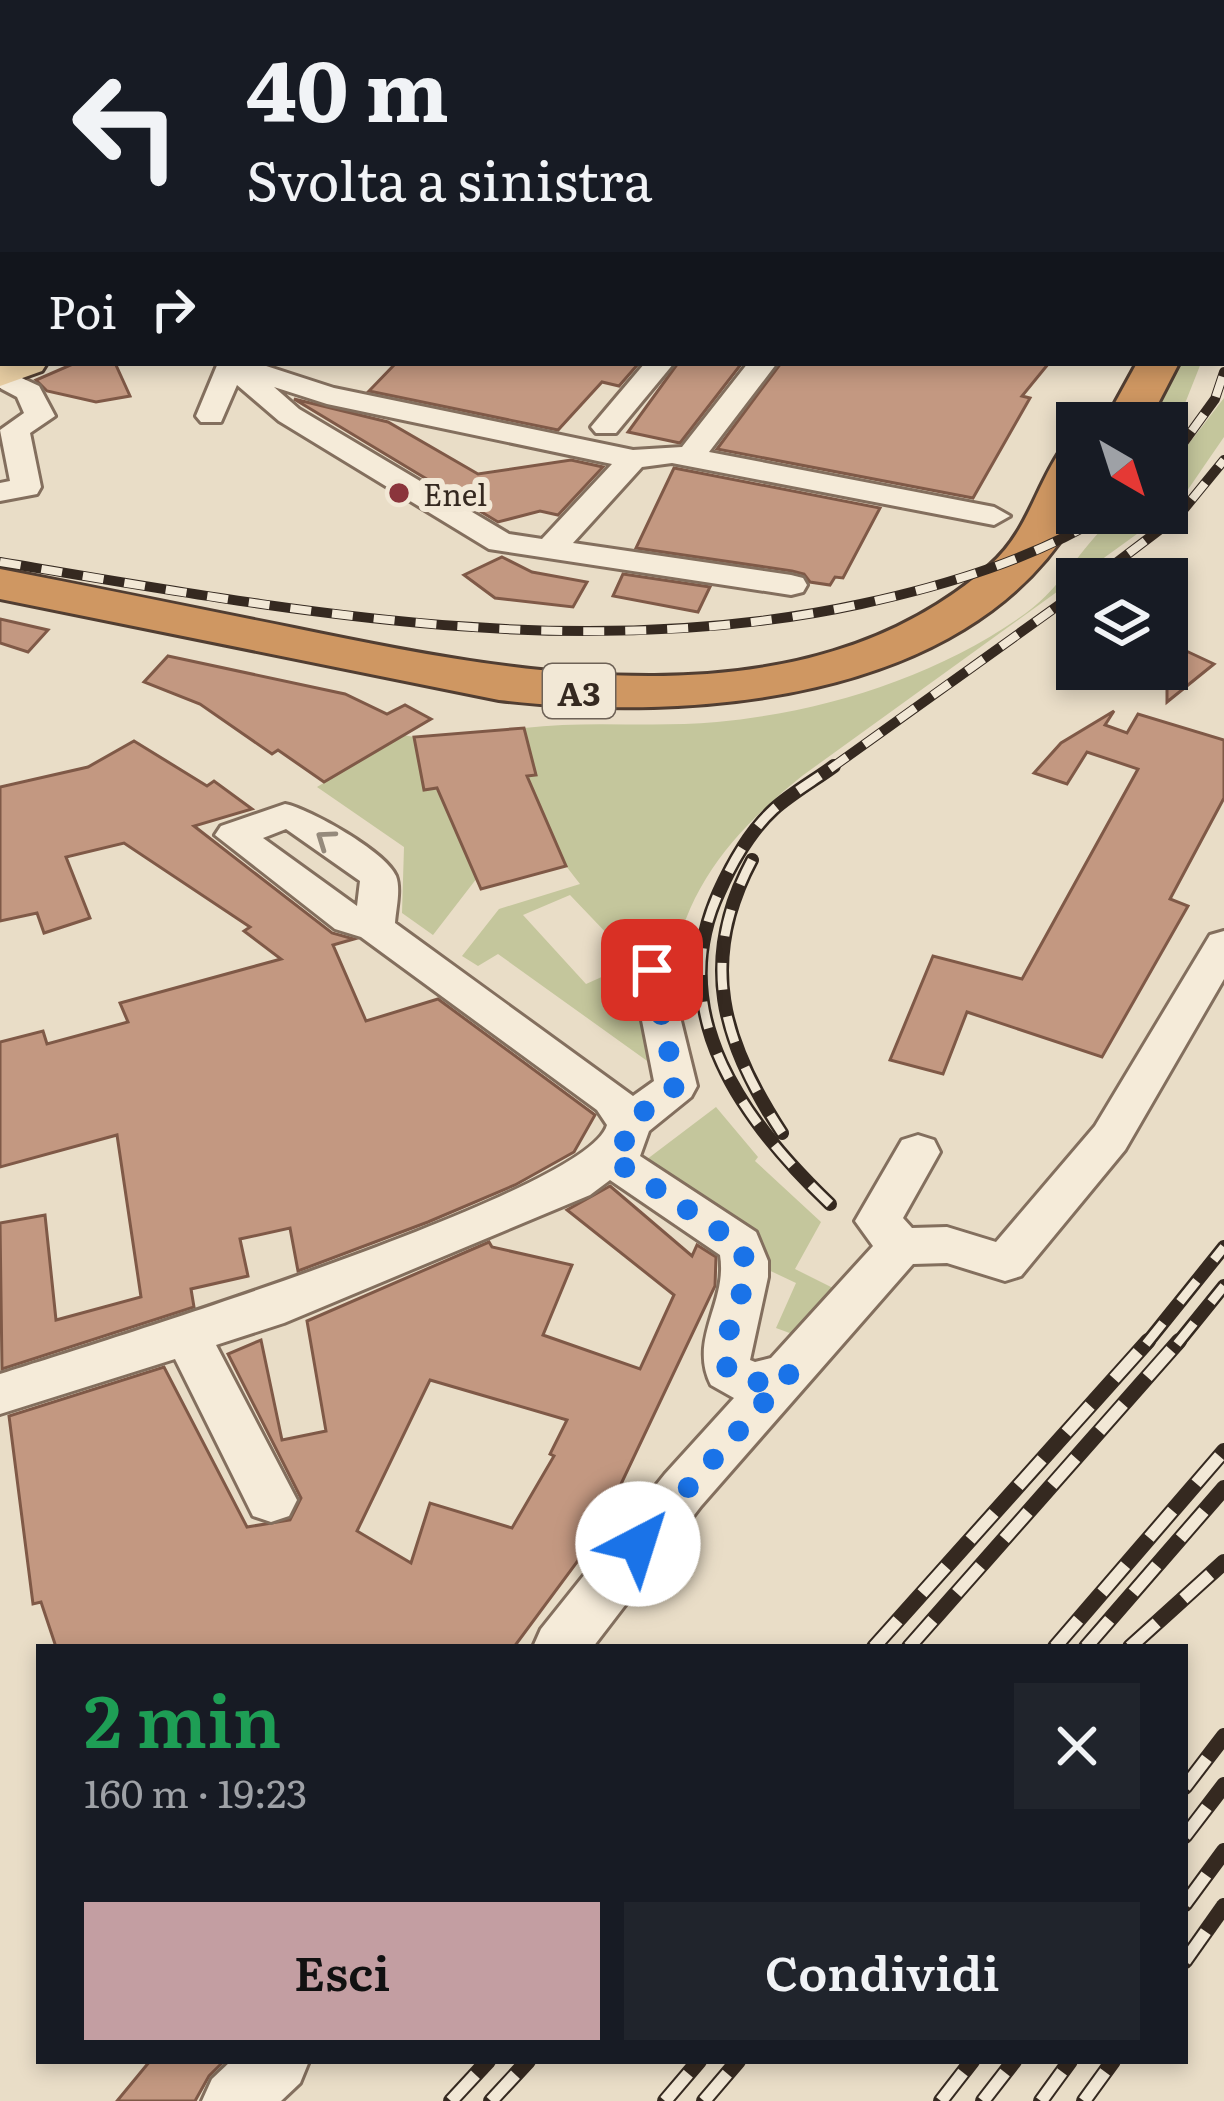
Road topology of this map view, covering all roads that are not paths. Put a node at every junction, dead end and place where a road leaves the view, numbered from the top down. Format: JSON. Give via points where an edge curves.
{"nodes":[{"id":1,"x":230,"y":366,"type":"edge"},
{"id":2,"x":234,"y":366,"type":"edge"},
{"id":3,"x":240,"y":366,"type":"edge"},
{"id":4,"x":657,"y":366,"type":"edge"},
{"id":5,"x":761,"y":366,"type":"edge"},
{"id":6,"x":1155,"y":366,"type":"edge"},
{"id":7,"x":0,"y":376,"type":"edge"},
{"id":8,"x":1118,"y":402,"type":"edge"},
{"id":9,"x":211,"y":416,"type":"dead end"},
{"id":10,"x":606,"y":427,"type":"dead end"},
{"id":11,"x":690,"y":458,"type":"junction"},
{"id":12,"x":633,"y":459,"type":"junction"},
{"id":13,"x":0,"y":492,"type":"edge"},
{"id":14,"x":1056,"y":514,"type":"edge"},
{"id":15,"x":994,"y":516,"type":"dead end"},
{"id":16,"x":1080,"y":534,"type":"edge"},
{"id":17,"x":548,"y":551,"type":"junction"},
{"id":18,"x":0,"y":584,"type":"edge"},
{"id":19,"x":791,"y":585,"type":"dead end"},
{"id":20,"x":0,"y":604,"type":"edge"},
{"id":21,"x":375,"y":928,"type":"dead end"},
{"id":22,"x":1224,"y":945,"type":"edge"},
{"id":23,"x":652,"y":970,"type":"dead end"},
{"id":24,"x":620,"y":1141,"type":"junction"},
{"id":25,"x":918,"y":1152,"type":"dead end"},
{"id":26,"x":901,"y":1246,"type":"junction"},
{"id":27,"x":188,"y":1337,"type":"junction"},
{"id":28,"x":791,"y":1372,"type":"junction"},
{"id":29,"x":0,"y":1394,"type":"edge"},
{"id":30,"x":271,"y":1501,"type":"dead end"},
{"id":31,"x":562,"y":1644,"type":"edge"},
{"id":32,"x":275,"y":2064,"type":"edge"},
{"id":33,"x":276,"y":2064,"type":"edge"},
{"id":34,"x":234,"y":2101,"type":"edge"},
{"id":35,"x":257,"y":2101,"type":"edge"}],
"edges":[{"from":1,"to":9,"type":"street"},
{"from":2,"to":17,"type":"street","via":[[289,415],[500,542]]},
{"from":3,"to":12,"type":"street","via":[[327,395]]},
{"from":4,"to":10,"type":"street"},
{"from":5,"to":11,"type":"street"},
{"from":6,"to":8,"type":"highway","number":"A3"},
{"from":7,"to":13,"type":"street","via":[[29,392],[40,416],[15,430],[26,487]]},
{"from":11,"to":12,"type":"street"},
{"from":11,"to":15,"type":"street"},
{"from":12,"to":17,"type":"street"},
{"from":14,"to":18,"type":"highway","number":"A3","via":[[1017,566],[920,632],[856,657],[696,689],[565,691],[482,682]]},
{"from":16,"to":20,"type":"highway","number":"A3","via":[[1044,581],[944,649],[836,686],[712,709],[589,713],[465,702]]},
{"from":17,"to":19,"type":"street"},
{"from":21,"to":24,"type":"street","via":[[612,1099]]},
{"from":22,"to":26,"type":"street","via":[[1110,1138],[1005,1263],[947,1245]]},
{"from":23,"to":24,"type":"street","via":[[676,1086]]},
{"from":24,"to":27,"type":"street","via":[[574,1183]]},
{"from":24,"to":28,"type":"street","via":[[740,1245],[743,1291],[725,1343],[728,1371],[751,1384]]},
{"from":25,"to":26,"type":"street","via":[[878,1221]]},
{"from":26,"to":28,"type":"street"},
{"from":27,"to":29,"type":"street"},
{"from":27,"to":30,"type":"street"},
{"from":28,"to":31,"type":"street","via":[[683,1490]]},
{"from":32,"to":34,"type":"street"},
{"from":33,"to":35,"type":"street"}]}
